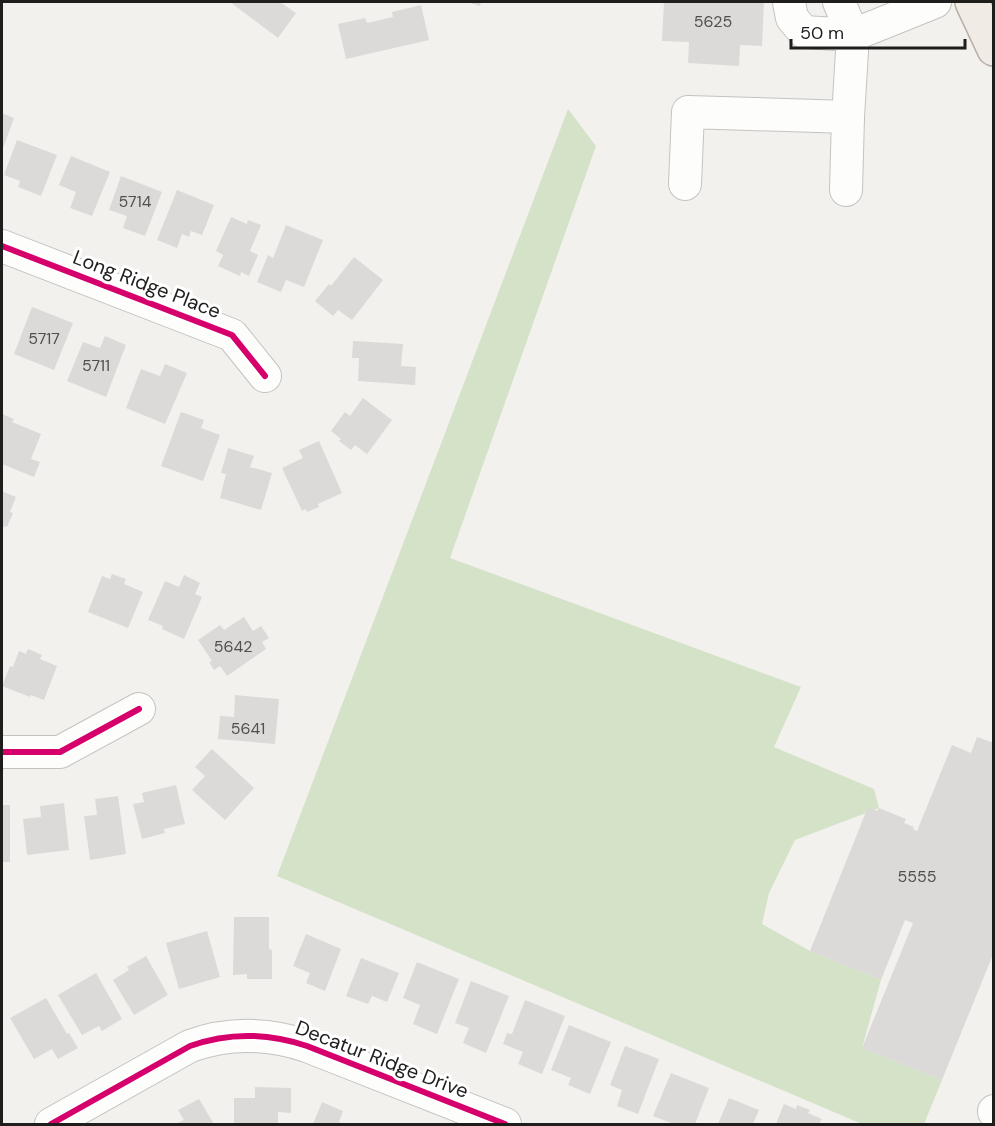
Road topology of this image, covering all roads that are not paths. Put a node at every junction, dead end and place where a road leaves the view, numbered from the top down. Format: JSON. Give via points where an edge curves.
{"nodes":[{"id":1,"x":789,"y":2,"type":"edge"},
{"id":2,"x":839,"y":2,"type":"edge"},
{"id":3,"x":935,"y":2,"type":"edge"},
{"id":4,"x":972,"y":2,"type":"edge"},
{"id":5,"x":853,"y":35,"type":"junction"},
{"id":6,"x":993,"y":49,"type":"edge"},
{"id":7,"x":848,"y":117,"type":"junction"},
{"id":8,"x":685,"y":184,"type":"dead end"},
{"id":9,"x":846,"y":190,"type":"dead end"},
{"id":10,"x":2,"y":246,"type":"edge"},
{"id":11,"x":265,"y":376,"type":"dead end"},
{"id":12,"x":139,"y":709,"type":"dead end"},
{"id":13,"x":2,"y":752,"type":"edge"},
{"id":14,"x":51,"y":1125,"type":"edge"},
{"id":15,"x":505,"y":1125,"type":"edge"}],
"edges":[{"from":1,"to":5,"type":"street","via":[[792,18],[804,33]]},
{"from":2,"to":5,"type":"street"},
{"from":3,"to":5,"type":"street"},
{"from":4,"to":6,"type":"main road"},
{"from":5,"to":7,"type":"street"},
{"from":7,"to":8,"type":"street","via":[[688,112]]},
{"from":7,"to":9,"type":"street"},
{"from":10,"to":11,"type":"street","name":"Long Ridge Place","via":[[232,335]]},
{"from":12,"to":13,"type":"street","via":[[60,752]]},
{"from":14,"to":15,"type":"street","name":"Decatur Ridge Drive","via":[[190,1046],[223,1037],[252,1035],[307,1046]]}]}
